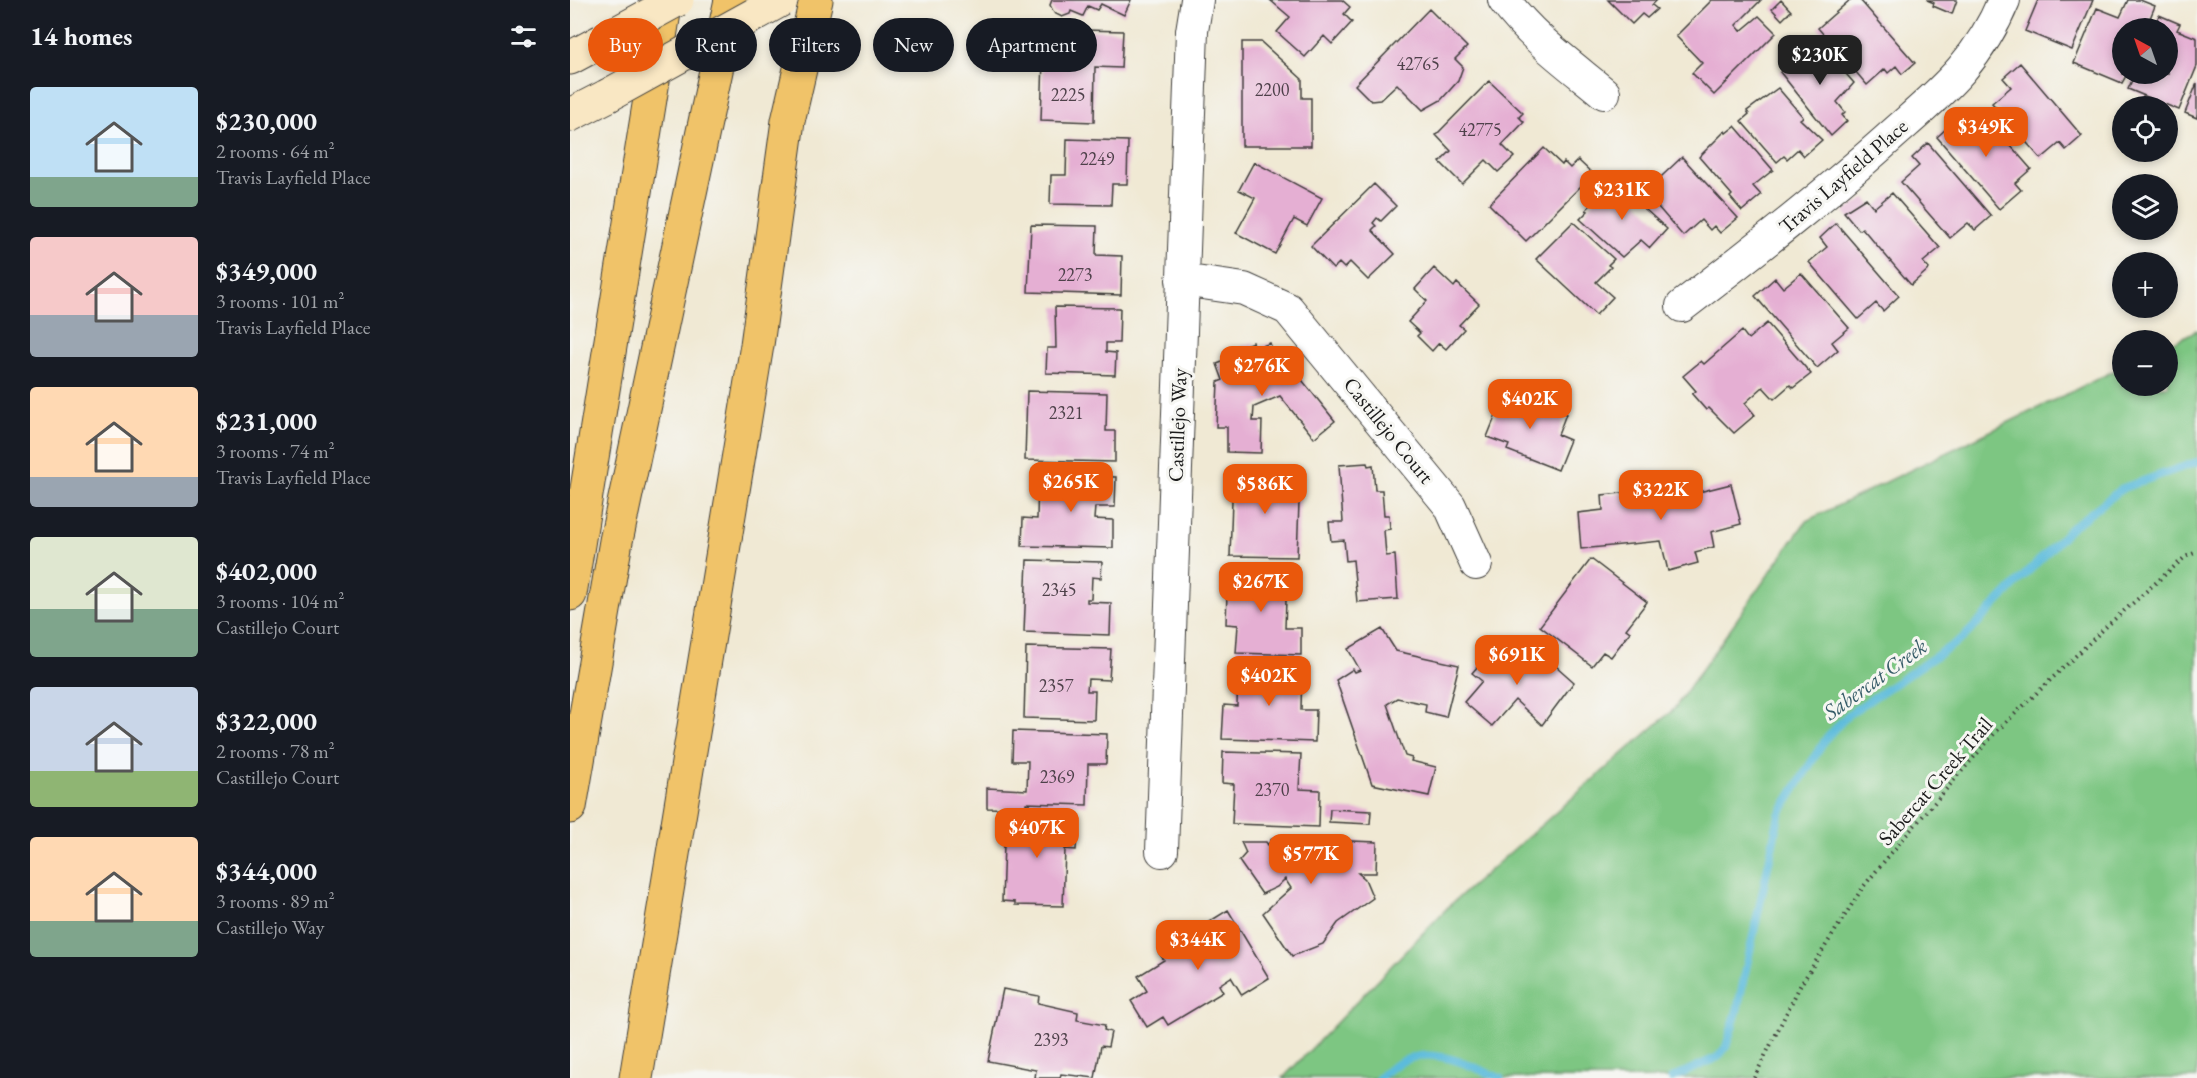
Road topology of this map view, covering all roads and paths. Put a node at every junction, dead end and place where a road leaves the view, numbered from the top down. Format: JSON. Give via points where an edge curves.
{"nodes":[{"id":1,"x":666,"y":0,"type":"edge"},
{"id":2,"x":677,"y":0,"type":"edge"},
{"id":3,"x":731,"y":0,"type":"edge"},
{"id":4,"x":781,"y":0,"type":"edge"},
{"id":5,"x":816,"y":0,"type":"edge"},
{"id":6,"x":1197,"y":0,"type":"edge"},
{"id":7,"x":1504,"y":0,"type":"edge"},
{"id":8,"x":2004,"y":0,"type":"edge"},
{"id":9,"x":570,"y":58,"type":"edge"},
{"id":10,"x":1604,"y":93,"type":"dead end"},
{"id":11,"x":570,"y":115,"type":"edge"},
{"id":12,"x":1182,"y":280,"type":"junction"},
{"id":13,"x":1682,"y":306,"type":"dead end"},
{"id":14,"x":2197,"y":552,"type":"edge"},
{"id":15,"x":1476,"y":564,"type":"dead end"},
{"id":16,"x":570,"y":594,"type":"edge"},
{"id":17,"x":570,"y":807,"type":"edge"},
{"id":18,"x":1162,"y":852,"type":"dead end"},
{"id":19,"x":636,"y":1078,"type":"edge"},
{"id":20,"x":1754,"y":1078,"type":"edge"}],
"edges":[{"from":1,"to":16,"type":"highway"},
{"from":2,"to":9,"type":"main road","bridge":true},
{"from":3,"to":17,"type":"highway","via":[[616,541]]},
{"from":4,"to":11,"type":"main road","bridge":true},
{"from":5,"to":19,"type":"highway","via":[[788,121],[757,345]]},
{"from":6,"to":12,"type":"street","name":"Castillejo Way","via":[[1192,31]]},
{"from":7,"to":10,"type":"street","via":[[1516,17]]},
{"from":8,"to":13,"type":"street","name":"Travis Layfield Place","via":[[1992,29],[1962,73],[1810,208]]},
{"from":12,"to":15,"type":"street","name":"Castillejo Court","via":[[1244,290],[1288,309],[1450,506]]},
{"from":12,"to":18,"type":"street","name":"Castillejo Way"},
{"from":14,"to":20,"type":"path","name":"Sabercat Creek Trail","via":[[2185,557],[2108,625],[1995,733],[1902,840],[1863,887],[1800,986]]}]}
